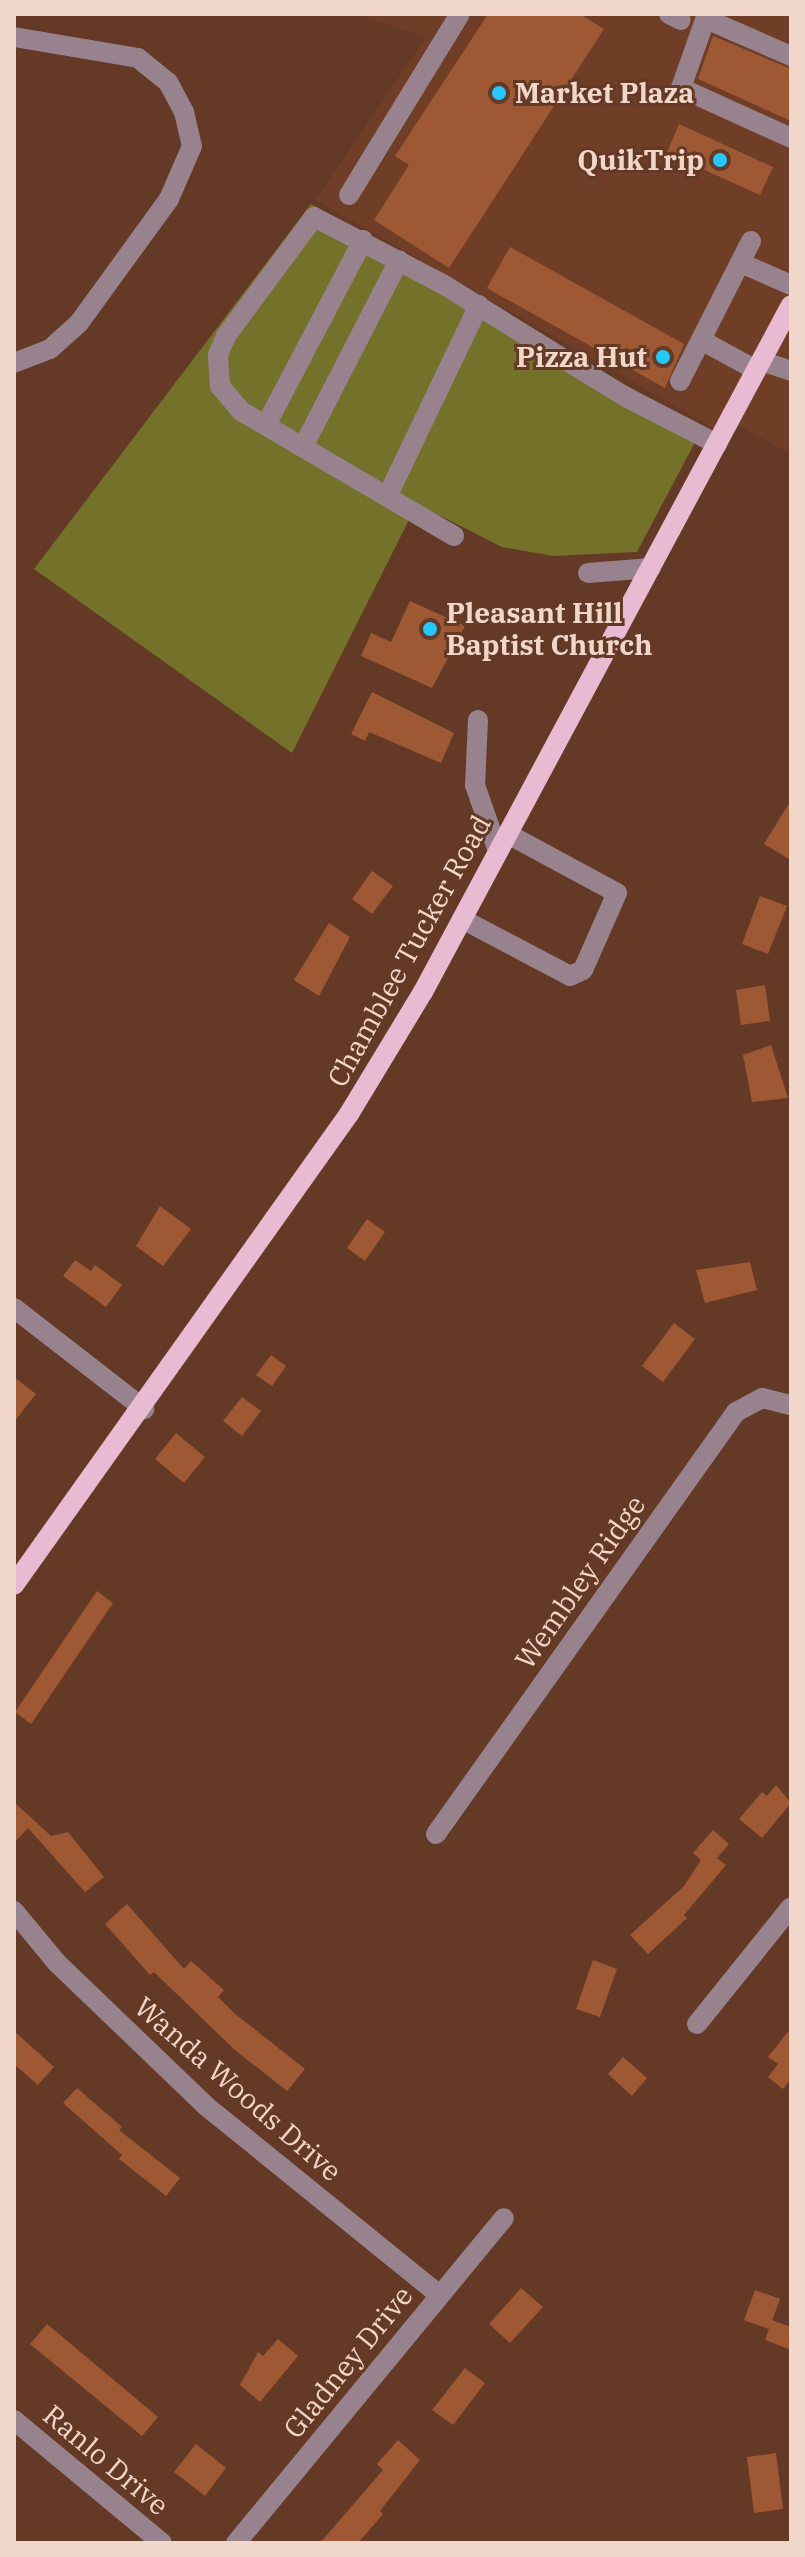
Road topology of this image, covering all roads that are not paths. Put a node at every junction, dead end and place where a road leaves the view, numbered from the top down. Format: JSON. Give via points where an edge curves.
{"nodes":[{"id":1,"x":460,"y":14,"type":"edge"},
{"id":2,"x":706,"y":16,"type":"edge"},
{"id":3,"x":14,"y":37,"type":"edge"},
{"id":4,"x":791,"y":56,"type":"edge"},
{"id":5,"x":791,"y":138,"type":"edge"},
{"id":6,"x":349,"y":195,"type":"dead end"},
{"id":7,"x":363,"y":240,"type":"junction"},
{"id":8,"x":751,"y":241,"type":"dead end"},
{"id":9,"x":399,"y":260,"type":"junction"},
{"id":10,"x":741,"y":263,"type":"junction"},
{"id":11,"x":791,"y":285,"type":"edge"},
{"id":12,"x":479,"y":305,"type":"junction"},
{"id":13,"x":791,"y":305,"type":"edge"},
{"id":14,"x":701,"y":340,"type":"junction"},
{"id":15,"x":14,"y":363,"type":"edge"},
{"id":16,"x":759,"y":366,"type":"junction"},
{"id":17,"x":791,"y":371,"type":"edge"},
{"id":18,"x":680,"y":381,"type":"dead end"},
{"id":19,"x":266,"y":425,"type":"junction"},
{"id":20,"x":717,"y":444,"type":"junction"},
{"id":21,"x":303,"y":447,"type":"junction"},
{"id":22,"x":387,"y":497,"type":"junction"},
{"id":23,"x":454,"y":536,"type":"dead end"},
{"id":24,"x":651,"y":568,"type":"junction"},
{"id":25,"x":588,"y":573,"type":"dead end"},
{"id":26,"x":478,"y":720,"type":"dead end"},
{"id":27,"x":503,"y":842,"type":"junction"},
{"id":28,"x":462,"y":919,"type":"junction"},
{"id":29,"x":14,"y":1308,"type":"edge"},
{"id":30,"x":791,"y":1405,"type":"edge"},
{"id":31,"x":144,"y":1409,"type":"junction"},
{"id":32,"x":14,"y":1585,"type":"edge"},
{"id":33,"x":436,"y":1834,"type":"dead end"},
{"id":34,"x":791,"y":1907,"type":"edge"},
{"id":35,"x":14,"y":1911,"type":"edge"},
{"id":36,"x":697,"y":2024,"type":"dead end"},
{"id":37,"x":504,"y":2218,"type":"dead end"},
{"id":38,"x":439,"y":2295,"type":"junction"},
{"id":39,"x":14,"y":2420,"type":"edge"},
{"id":40,"x":162,"y":2543,"type":"edge"},
{"id":41,"x":236,"y":2543,"type":"edge"}],
"edges":[{"from":1,"to":6,"type":"street"},
{"from":2,"to":4,"type":"street"},
{"from":2,"to":5,"type":"street","via":[[681,88]]},
{"from":3,"to":15,"type":"street","via":[[138,58],[168,82],[184,112],[192,146],[169,199],[79,323],[50,349]]},
{"from":7,"to":9,"type":"street"},
{"from":7,"to":19,"type":"street"},
{"from":7,"to":19,"type":"street","via":[[314,217],[226,336],[218,355],[220,386],[235,406]]},
{"from":8,"to":10,"type":"street"},
{"from":9,"to":12,"type":"street"},
{"from":9,"to":21,"type":"street"},
{"from":10,"to":11,"type":"street"},
{"from":10,"to":14,"type":"street"},
{"from":12,"to":20,"type":"street","via":[[624,396]]},
{"from":12,"to":22,"type":"street"},
{"from":13,"to":16,"type":"main road","name":"Chamblee Tucker Road"},
{"from":14,"to":16,"type":"street"},
{"from":14,"to":18,"type":"street"},
{"from":16,"to":17,"type":"street"},
{"from":16,"to":20,"type":"main road","name":"Chamblee Tucker Road"},
{"from":19,"to":21,"type":"street"},
{"from":20,"to":24,"type":"main road","name":"Chamblee Tucker Road"},
{"from":21,"to":22,"type":"street"},
{"from":22,"to":23,"type":"street"},
{"from":24,"to":25,"type":"street"},
{"from":24,"to":27,"type":"main road","name":"Chamblee Tucker Road"},
{"from":26,"to":27,"type":"street","via":[[475,785]]},
{"from":27,"to":28,"type":"main road","name":"Chamblee Tucker Road"},
{"from":27,"to":28,"type":"street","via":[[617,893],[583,970],[570,976]]},
{"from":28,"to":31,"type":"main road","name":"Chamblee Tucker Road","via":[[349,1114]]},
{"from":29,"to":31,"type":"street"},
{"from":30,"to":33,"type":"street","name":"Wembley Ridge","via":[[762,1398],[736,1412]]},
{"from":31,"to":32,"type":"main road","name":"Chamblee Tucker Road"},
{"from":34,"to":36,"type":"street"},
{"from":35,"to":38,"type":"street","name":"Wanda Woods Drive","via":[[57,1963],[206,2106]]},
{"from":37,"to":38,"type":"street","name":"Gladney Drive"},
{"from":38,"to":41,"type":"street","name":"Gladney Drive"},
{"from":39,"to":40,"type":"street","name":"Ranlo Drive"}]}
